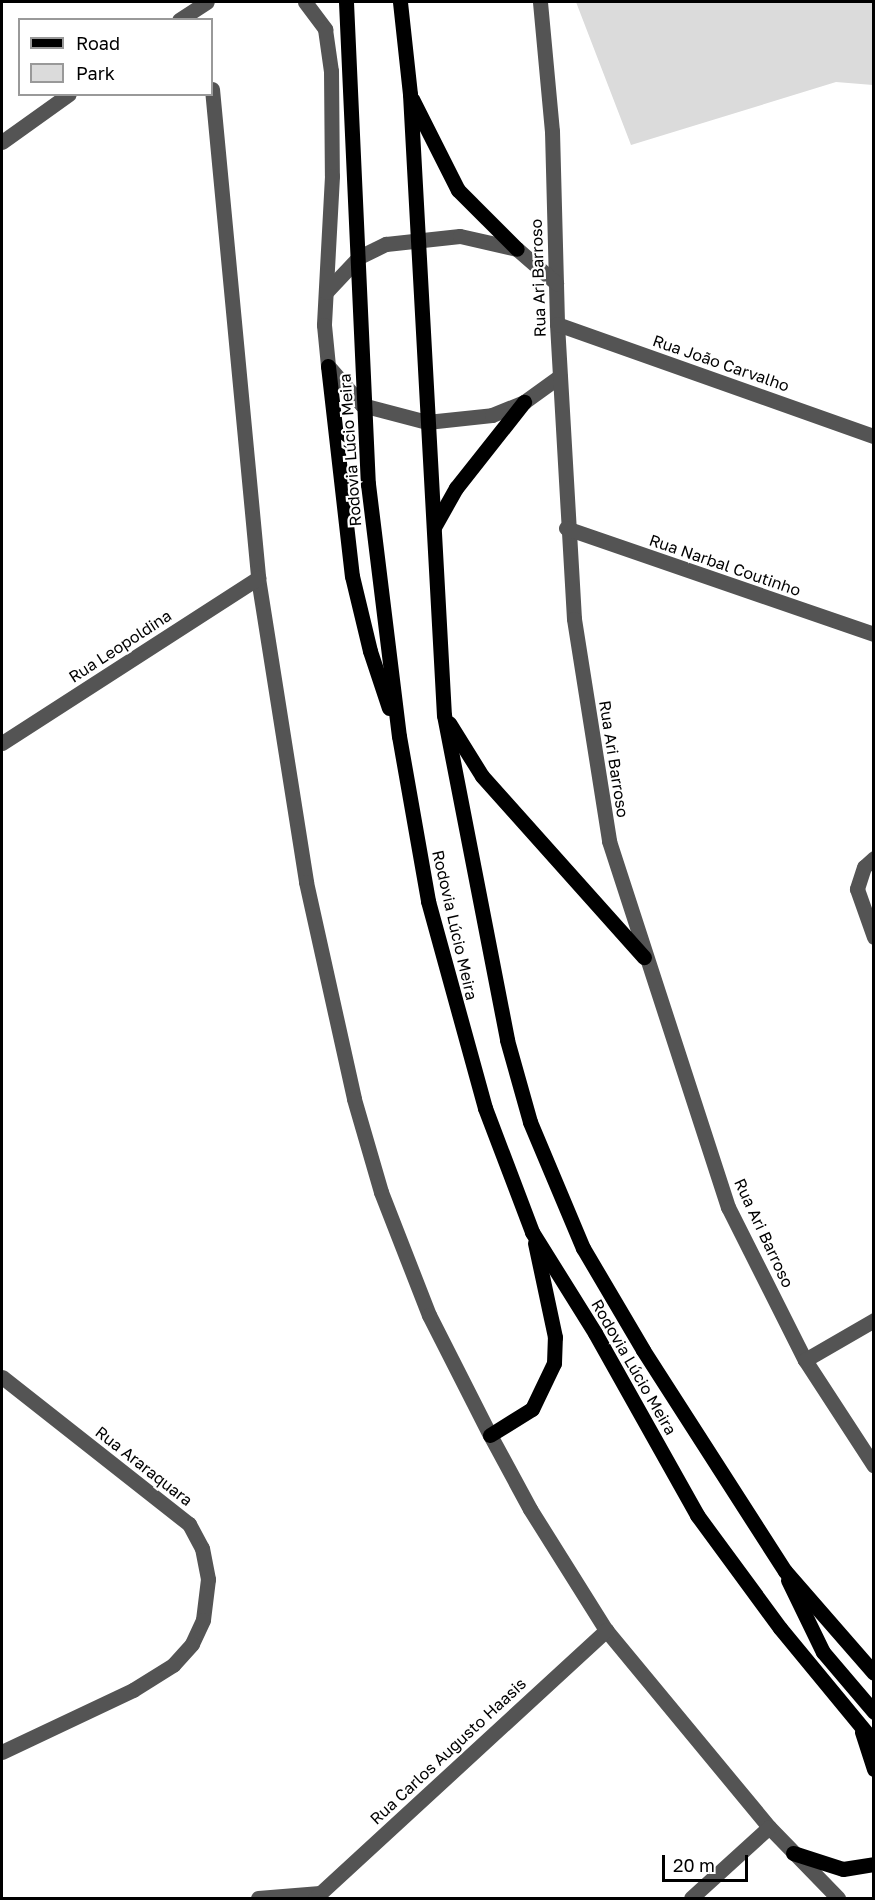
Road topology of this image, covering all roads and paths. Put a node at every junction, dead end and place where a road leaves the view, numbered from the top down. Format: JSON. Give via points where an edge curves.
{"nodes":[{"id":1,"x":205,"y":2,"type":"edge"},
{"id":2,"x":305,"y":2,"type":"edge"},
{"id":3,"x":346,"y":2,"type":"edge"},
{"id":4,"x":400,"y":2,"type":"edge"},
{"id":5,"x":540,"y":2,"type":"edge"},
{"id":6,"x":182,"y":18,"type":"edge"},
{"id":7,"x":205,"y":18,"type":"edge"},
{"id":8,"x":410,"y":94,"type":"junction"},
{"id":9,"x":66,"y":96,"type":"edge"},
{"id":10,"x":213,"y":96,"type":"edge"},
{"id":11,"x":2,"y":142,"type":"edge"},
{"id":12,"x":414,"y":238,"type":"junction"},
{"id":13,"x":517,"y":249,"type":"junction"},
{"id":14,"x":359,"y":257,"type":"junction"},
{"id":15,"x":556,"y":283,"type":"junction"},
{"id":16,"x":326,"y":292,"type":"junction"},
{"id":17,"x":557,"y":324,"type":"junction"},
{"id":18,"x":328,"y":366,"type":"junction"},
{"id":19,"x":560,"y":376,"type":"junction"},
{"id":20,"x":524,"y":402,"type":"junction"},
{"id":21,"x":362,"y":405,"type":"junction"},
{"id":22,"x":427,"y":422,"type":"junction"},
{"id":23,"x":873,"y":436,"type":"edge"},
{"id":24,"x":434,"y":527,"type":"junction"},
{"id":25,"x":566,"y":528,"type":"junction"},
{"id":26,"x":258,"y":578,"type":"junction"},
{"id":27,"x":873,"y":634,"type":"edge"},
{"id":28,"x":444,"y":715,"type":"junction"},
{"id":29,"x":399,"y":736,"type":"junction"},
{"id":30,"x":2,"y":743,"type":"edge"},
{"id":31,"x":873,"y":858,"type":"edge"},
{"id":32,"x":873,"y":937,"type":"edge"},
{"id":33,"x":644,"y":957,"type":"junction"},
{"id":34,"x":532,"y":1232,"type":"junction"},
{"id":35,"x":873,"y":1320,"type":"edge"},
{"id":36,"x":805,"y":1360,"type":"junction"},
{"id":37,"x":2,"y":1377,"type":"edge"},
{"id":38,"x":490,"y":1435,"type":"junction"},
{"id":39,"x":873,"y":1466,"type":"edge"},
{"id":40,"x":785,"y":1571,"type":"junction"},
{"id":41,"x":606,"y":1630,"type":"junction"},
{"id":42,"x":873,"y":1674,"type":"edge"},
{"id":43,"x":873,"y":1712,"type":"edge"},
{"id":44,"x":861,"y":1729,"type":"junction"},
{"id":45,"x":873,"y":1742,"type":"edge"},
{"id":46,"x":2,"y":1752,"type":"edge"},
{"id":47,"x":873,"y":1769,"type":"edge"},
{"id":48,"x":769,"y":1827,"type":"junction"},
{"id":49,"x":793,"y":1852,"type":"junction"},
{"id":50,"x":873,"y":1864,"type":"edge"},
{"id":51,"x":318,"y":1896,"type":"edge"},
{"id":52,"x":258,"y":1899,"type":"edge"},
{"id":53,"x":692,"y":1899,"type":"edge"},
{"id":54,"x":838,"y":1899,"type":"edge"}],
"edges":[{"from":1,"to":6,"type":"street"},
{"from":1,"to":7,"type":"street"},
{"from":2,"to":16,"type":"street","via":[[326,29],[330,62],[332,176]]},
{"from":3,"to":14,"type":"main road","name":"Rodovia Lúcio Meira"},
{"from":4,"to":8,"type":"main road","name":"Rodovia Lúcio Meira"},
{"from":5,"to":15,"type":"street","name":"Rua Ari Barroso","via":[[552,131]]},
{"from":8,"to":12,"type":"main road","name":"Rodovia Lúcio Meira"},
{"from":8,"to":13,"type":"main road","via":[[458,190]]},
{"from":9,"to":11,"type":"street"},
{"from":10,"to":26,"type":"street"},
{"from":12,"to":13,"type":"street","via":[[460,236]]},
{"from":12,"to":14,"type":"street"},
{"from":12,"to":22,"type":"main road","name":"Rodovia Lúcio Meira"},
{"from":13,"to":15,"type":"street"},
{"from":14,"to":16,"type":"street"},
{"from":14,"to":21,"type":"main road","name":"Rodovia Lúcio Meira"},
{"from":15,"to":17,"type":"street","name":"Rua Ari Barroso"},
{"from":16,"to":18,"type":"street"},
{"from":17,"to":19,"type":"street","name":"Rua Ari Barroso"},
{"from":17,"to":23,"type":"street","name":"Rua João Carvalho"},
{"from":18,"to":21,"type":"street"},
{"from":18,"to":29,"type":"main road","via":[[352,576],[369,651]]},
{"from":19,"to":20,"type":"street"},
{"from":19,"to":25,"type":"street","name":"Rua Ari Barroso"},
{"from":20,"to":22,"type":"street","via":[[470,420]]},
{"from":20,"to":24,"type":"main road","via":[[456,488]]},
{"from":21,"to":22,"type":"street"},
{"from":21,"to":29,"type":"main road","name":"Rodovia Lúcio Meira"},
{"from":22,"to":24,"type":"main road","name":"Rodovia Lúcio Meira"},
{"from":24,"to":28,"type":"main road","name":"Rodovia Lúcio Meira"},
{"from":25,"to":27,"type":"street","name":"Rua Narbal Coutinho"},
{"from":25,"to":33,"type":"street","name":"Rua Ari Barroso","via":[[573,620],[609,841]]},
{"from":26,"to":30,"type":"street","name":"Rua Leopoldina"},
{"from":26,"to":38,"type":"street","via":[[306,882],[354,1100],[381,1192],[429,1315]]},
{"from":28,"to":33,"type":"main road","via":[[482,776]]},
{"from":28,"to":40,"type":"main road","name":"Rodovia Lúcio Meira","via":[[507,1040],[530,1122],[583,1248],[667,1390]]},
{"from":29,"to":34,"type":"main road","name":"Rodovia Lúcio Meira","via":[[428,901],[455,1005],[485,1108]]},
{"from":31,"to":32,"type":"street","via":[[864,867],[857,889]]},
{"from":33,"to":36,"type":"street","name":"Rua Ari Barroso","via":[[728,1207]]},
{"from":34,"to":38,"type":"main road","via":[[555,1337],[554,1363],[532,1409]]},
{"from":34,"to":44,"type":"main road","name":"Rodovia Lúcio Meira","via":[[595,1333],[697,1515]]},
{"from":35,"to":36,"type":"street"},
{"from":36,"to":39,"type":"street","name":"Rua Ari Barroso"},
{"from":37,"to":46,"type":"street","name":"Rua Araraquara","via":[[189,1524],[202,1548],[208,1579],[202,1620],[192,1644],[173,1665],[134,1690]]},
{"from":38,"to":41,"type":"street"},
{"from":40,"to":42,"type":"main road","name":"Rodovia Lúcio Meira"},
{"from":40,"to":43,"type":"main road","via":[[809,1630]]},
{"from":41,"to":48,"type":"street"},
{"from":41,"to":51,"type":"street","name":"Rua Carlos Augusto Haasis"},
{"from":44,"to":45,"type":"main road","name":"Rodovia Lúcio Meira"},
{"from":44,"to":47,"type":"main road"},
{"from":48,"to":49,"type":"street"},
{"from":48,"to":53,"type":"street"},
{"from":49,"to":50,"type":"main road","via":[[843,1869]]},
{"from":49,"to":54,"type":"street"},
{"from":51,"to":52,"type":"street"}]}
